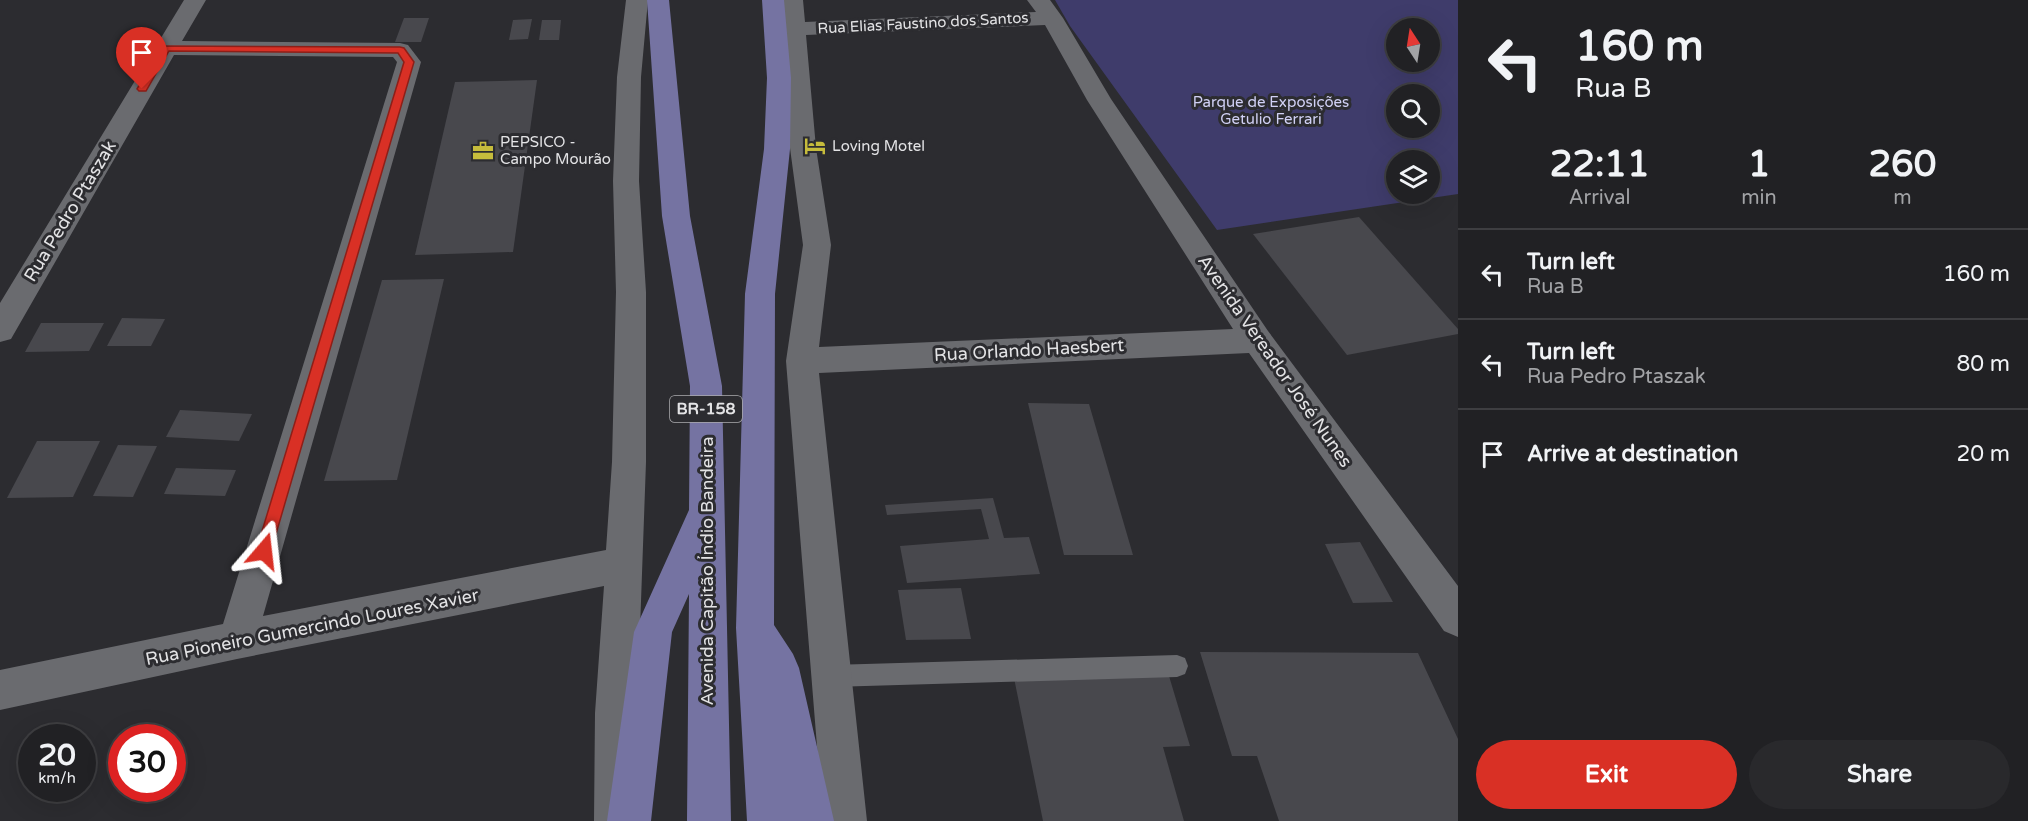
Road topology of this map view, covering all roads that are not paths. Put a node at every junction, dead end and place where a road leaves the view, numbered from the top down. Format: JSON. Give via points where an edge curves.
{"nodes":[{"id":1,"x":195,"y":0,"type":"edge"},
{"id":2,"x":654,"y":1,"type":"edge"},
{"id":3,"x":778,"y":9,"type":"edge"},
{"id":4,"x":1017,"y":9,"type":"edge"},
{"id":5,"x":1045,"y":9,"type":"edge"},
{"id":6,"x":166,"y":48,"type":"junction"},
{"id":7,"x":1099,"y":100,"type":"junction"},
{"id":8,"x":0,"y":330,"type":"edge"},
{"id":9,"x":1257,"y":340,"type":"junction"},
{"id":10,"x":802,"y":361,"type":"junction"},
{"id":11,"x":706,"y":512,"type":"junction"},
{"id":12,"x":623,"y":564,"type":"junction"},
{"id":13,"x":1458,"y":618,"type":"edge"},
{"id":14,"x":755,"y":628,"type":"junction"},
{"id":15,"x":237,"y":640,"type":"junction"},
{"id":16,"x":1177,"y":666,"type":"dead end"},
{"id":17,"x":831,"y":676,"type":"junction"},
{"id":18,"x":0,"y":690,"type":"edge"},
{"id":19,"x":616,"y":821,"type":"edge"},
{"id":20,"x":629,"y":821,"type":"edge"},
{"id":21,"x":709,"y":821,"type":"edge"},
{"id":22,"x":769,"y":821,"type":"edge"},
{"id":23,"x":812,"y":821,"type":"edge"},
{"id":24,"x":844,"y":821,"type":"edge"}],
"edges":[{"from":1,"to":6,"type":"street","name":"Rua Pedro Ptaszak"},
{"from":2,"to":11,"type":"main road","name":"Avenida Capitão Índio Bandeira","number":"BR-158","via":[[676,216],[706,386]]},
{"from":2,"to":12,"type":"street","via":[[629,77],[626,181],[631,337]]},
{"from":3,"to":4,"type":"street","name":"Rua Elias Faustino dos Santos"},
{"from":3,"to":10,"type":"street","via":[[817,245]]},
{"from":3,"to":14,"type":"main road","via":[[777,149],[760,294]]},
{"from":4,"to":5,"type":"street","name":"Rua Elias Faustino dos Santos"},
{"from":4,"to":7,"type":"street","name":"Avenida Vereador José Nunes"},
{"from":5,"to":7,"type":"street","name":"Avenida Vereador José Nunes"},
{"from":6,"to":8,"type":"street","name":"Rua Pedro Ptaszak"},
{"from":6,"to":15,"type":"street","via":[[400,50],[409,62]]},
{"from":7,"to":9,"type":"street","name":"Avenida Vereador José Nunes"},
{"from":9,"to":10,"type":"street","name":"Rua Orlando Haesbert"},
{"from":9,"to":13,"type":"street","name":"Avenida Vereador José Nunes"},
{"from":10,"to":17,"type":"street"},
{"from":11,"to":20,"type":"main road","via":[[653,632]]},
{"from":11,"to":21,"type":"main road","name":"Avenida Capitão Índio Bandeira","number":"BR-158"},
{"from":12,"to":15,"type":"street","name":"Rua Pioneiro Gumercindo Loures Xavier"},
{"from":12,"to":19,"type":"street"},
{"from":14,"to":22,"type":"main road"},
{"from":14,"to":23,"type":"main road","via":[[779,668]]},
{"from":15,"to":18,"type":"street","name":"Rua Pioneiro Gumercindo Loures Xavier"},
{"from":16,"to":17,"type":"lane"},
{"from":17,"to":24,"type":"street"}]}
